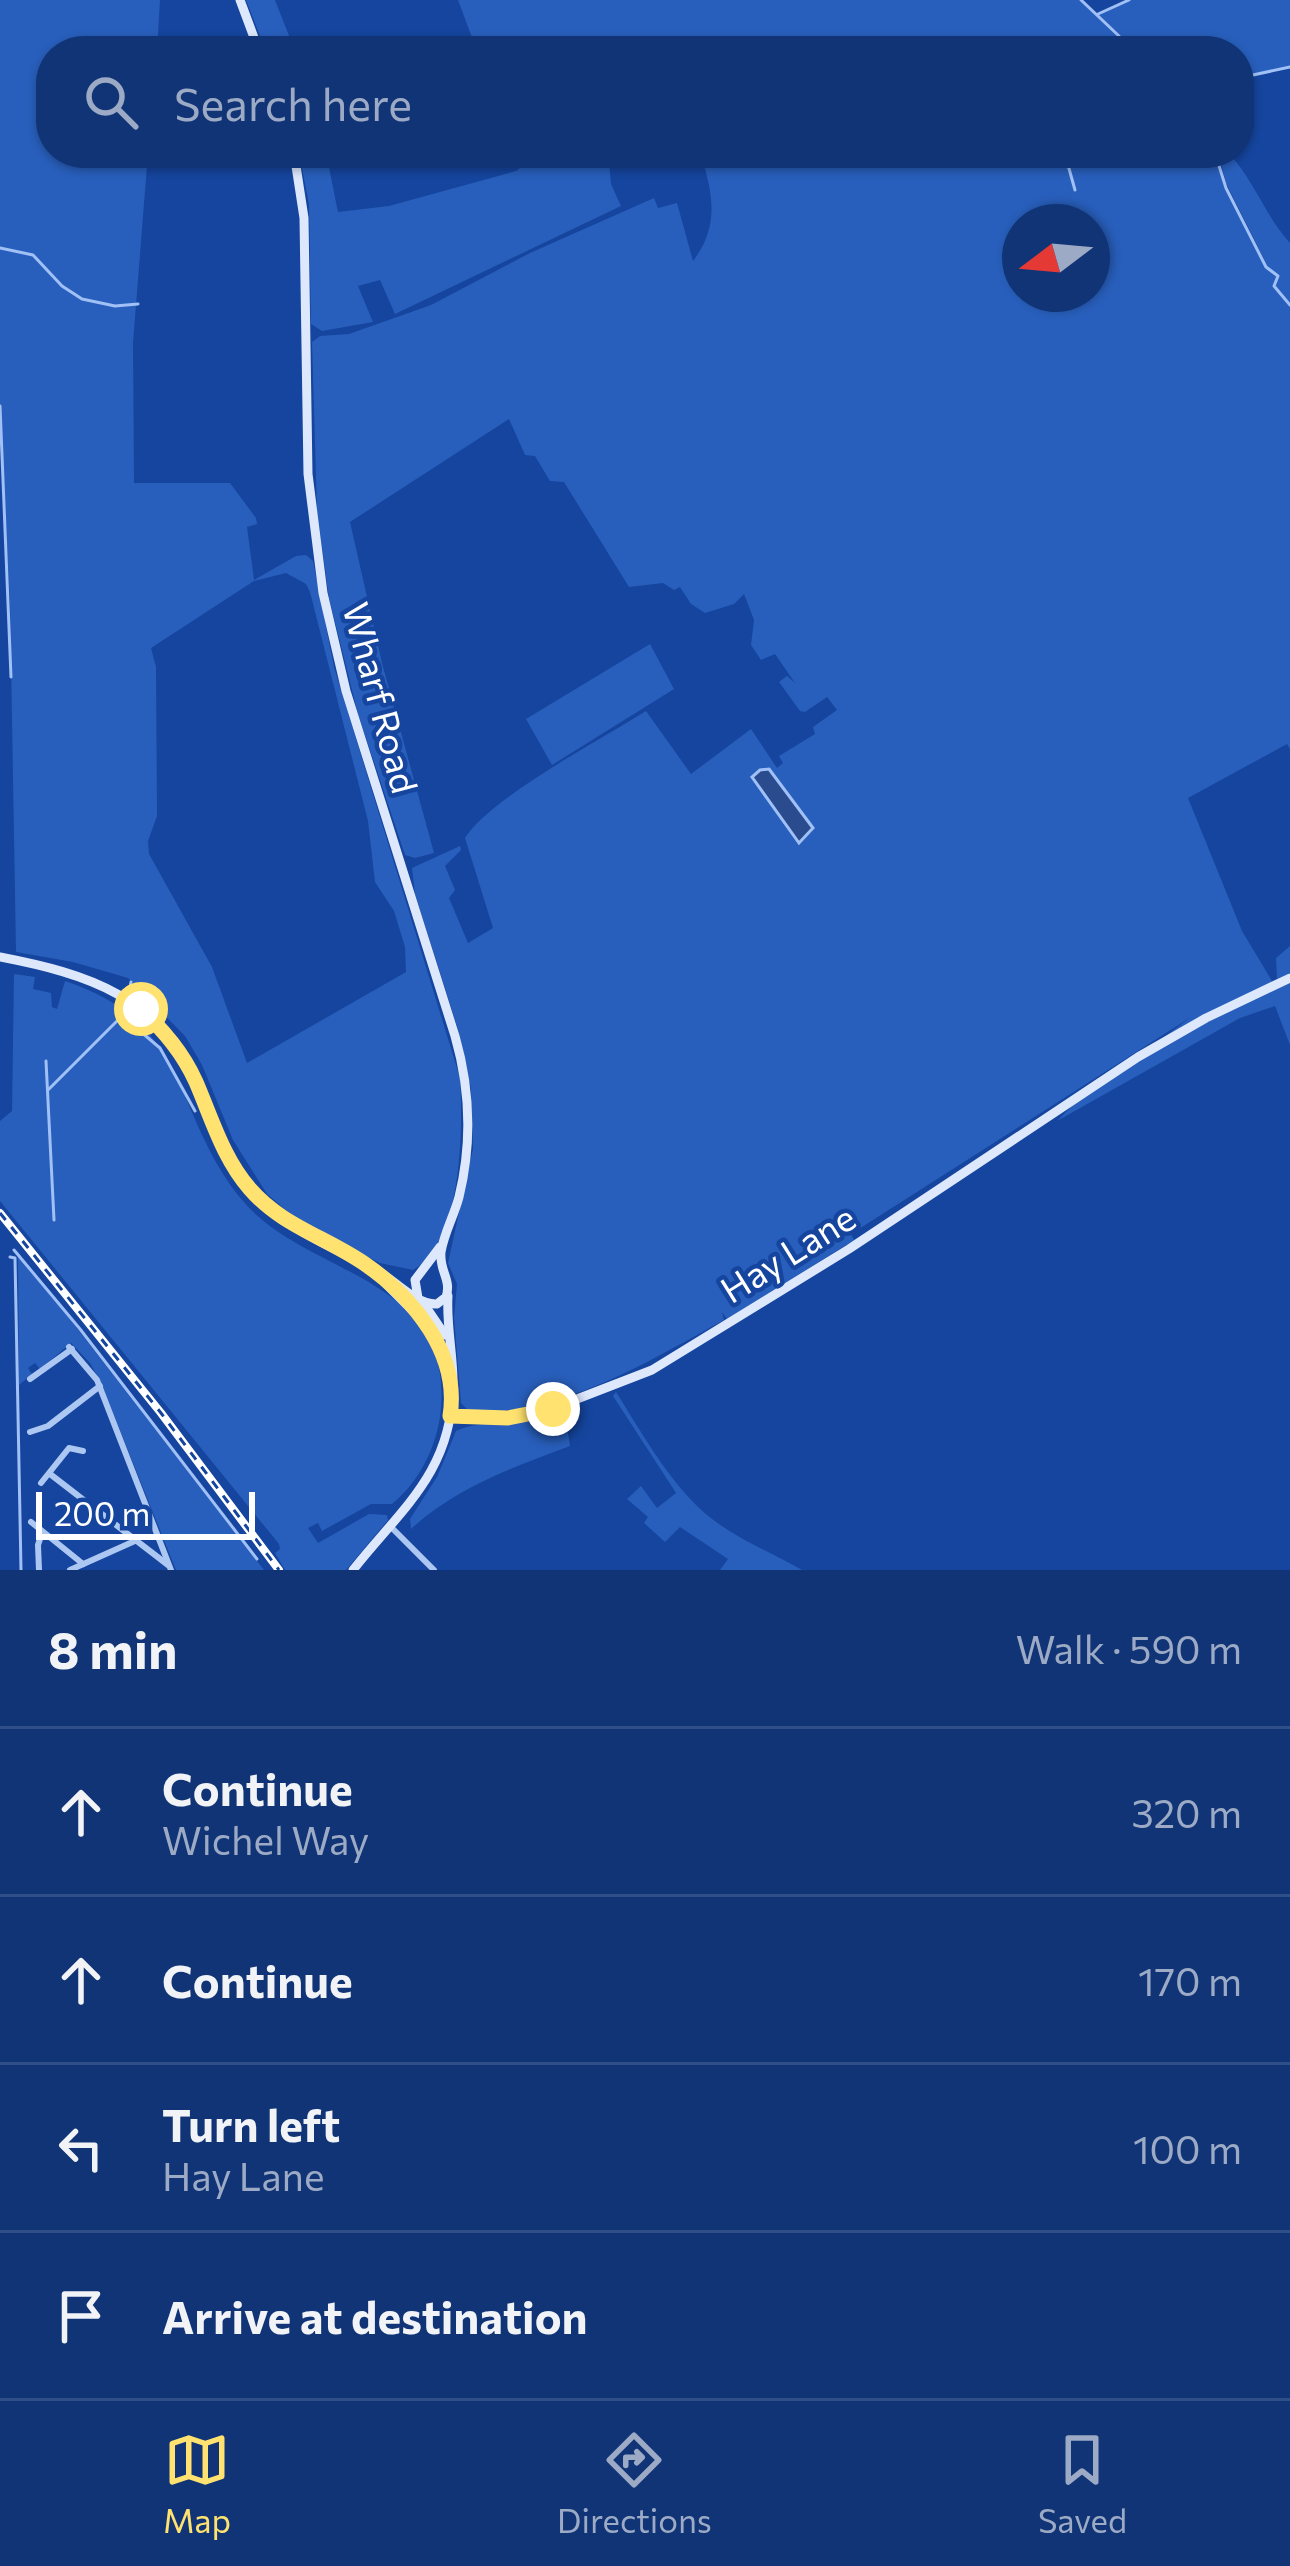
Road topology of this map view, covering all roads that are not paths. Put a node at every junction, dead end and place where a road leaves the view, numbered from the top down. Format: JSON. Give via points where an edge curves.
{"nodes":[{"id":1,"x":240,"y":0,"type":"edge"},
{"id":2,"x":253,"y":36,"type":"edge"},
{"id":3,"x":296,"y":168,"type":"edge"},
{"id":4,"x":0,"y":957,"type":"edge"},
{"id":5,"x":1290,"y":978,"type":"edge"},
{"id":6,"x":443,"y":1244,"type":"junction"},
{"id":7,"x":365,"y":1264,"type":"junction"},
{"id":8,"x":421,"y":1273,"type":"junction"},
{"id":9,"x":442,"y":1273,"type":"junction"},
{"id":10,"x":386,"y":1274,"type":"junction"},
{"id":11,"x":449,"y":1291,"type":"junction"},
{"id":12,"x":420,"y":1300,"type":"junction"},
{"id":13,"x":448,"y":1340,"type":"junction"},
{"id":14,"x":453,"y":1376,"type":"junction"},
{"id":15,"x":30,"y":1379,"type":"dead end"},
{"id":16,"x":100,"y":1386,"type":"junction"},
{"id":17,"x":450,"y":1416,"type":"junction"},
{"id":18,"x":30,"y":1432,"type":"dead end"},
{"id":19,"x":83,"y":1451,"type":"dead end"},
{"id":20,"x":50,"y":1474,"type":"junction"},
{"id":21,"x":41,"y":1484,"type":"dead end"},
{"id":22,"x":31,"y":1522,"type":"dead end"},
{"id":23,"x":391,"y":1526,"type":"junction"},
{"id":24,"x":43,"y":1531,"type":"junction"},
{"id":25,"x":137,"y":1540,"type":"junction"},
{"id":26,"x":83,"y":1564,"type":"junction"},
{"id":27,"x":171,"y":1569,"type":"edge"},
{"id":28,"x":39,"y":1570,"type":"edge"},
{"id":29,"x":70,"y":1570,"type":"edge"},
{"id":30,"x":353,"y":1570,"type":"edge"},
{"id":31,"x":434,"y":1570,"type":"edge"}],
"edges":[{"from":1,"to":2,"type":"main road"},
{"from":3,"to":6,"type":"main road","name":"Wharf Road","via":[[308,474],[323,593],[465,1077],[466,1156]]},
{"from":4,"to":7,"type":"main road","via":[[82,975],[141,1009],[186,1062],[251,1190],[288,1223]]},
{"from":5,"to":17,"type":"main road","name":"Hay Lane","via":[[1121,1067],[658,1366],[538,1413]]},
{"from":6,"to":8,"type":"main road","name":"Wharf Road"},
{"from":6,"to":9,"type":"main road","name":"Wharf Road"},
{"from":7,"to":10,"type":"main road"},
{"from":7,"to":14,"type":"main road","via":[[428,1326]]},
{"from":8,"to":9,"type":"main road"},
{"from":8,"to":10,"type":"main road"},
{"from":8,"to":12,"type":"main road","via":[[414,1287]]},
{"from":9,"to":11,"type":"main road","name":"Wharf Road"},
{"from":10,"to":12,"type":"main road","name":"Wharf Road"},
{"from":11,"to":12,"type":"main road","via":[[437,1304]]},
{"from":11,"to":13,"type":"main road","name":"Wharf Road"},
{"from":12,"to":13,"type":"main road","name":"Wharf Road"},
{"from":13,"to":14,"type":"main road","name":"Wharf Road"},
{"from":14,"to":17,"type":"main road","name":"Wharf Road"},
{"from":15,"to":16,"type":"street","via":[[70,1348]]},
{"from":16,"to":18,"type":"street"},
{"from":16,"to":27,"type":"street"},
{"from":17,"to":23,"type":"main road","via":[[426,1484]]},
{"from":19,"to":20,"type":"street","via":[[69,1448]]},
{"from":20,"to":21,"type":"street"},
{"from":20,"to":25,"type":"street"},
{"from":22,"to":24,"type":"street"},
{"from":23,"to":30,"type":"main road"},
{"from":23,"to":31,"type":"street"},
{"from":24,"to":26,"type":"street"},
{"from":24,"to":28,"type":"street"},
{"from":25,"to":26,"type":"street"},
{"from":25,"to":27,"type":"street"},
{"from":26,"to":29,"type":"street"}]}
